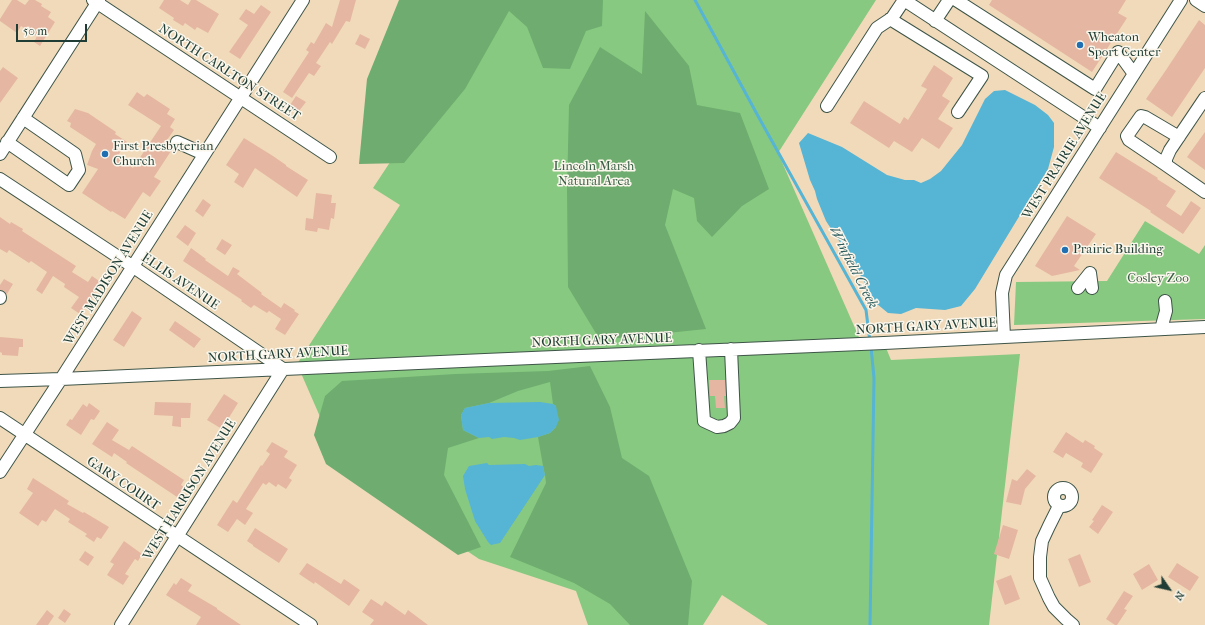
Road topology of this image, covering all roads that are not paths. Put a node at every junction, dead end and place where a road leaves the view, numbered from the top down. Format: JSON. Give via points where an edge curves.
{"nodes":[{"id":1,"x":303,"y":0,"type":"edge"},
{"id":2,"x":904,"y":0,"type":"edge"},
{"id":3,"x":949,"y":0,"type":"edge"},
{"id":4,"x":956,"y":0,"type":"edge"},
{"id":5,"x":1181,"y":0,"type":"edge"},
{"id":6,"x":1196,"y":0,"type":"edge"},
{"id":7,"x":96,"y":1,"type":"edge"},
{"id":8,"x":1205,"y":6,"type":"edge"},
{"id":9,"x":890,"y":19,"type":"junction"},
{"id":10,"x":935,"y":21,"type":"junction"},
{"id":11,"x":1134,"y":74,"type":"junction"},
{"id":12,"x":240,"y":98,"type":"junction"},
{"id":13,"x":1205,"y":98,"type":"edge"},
{"id":14,"x":827,"y":106,"type":"dead end"},
{"id":15,"x":958,"y":112,"type":"dead end"},
{"id":16,"x":23,"y":118,"type":"junction"},
{"id":17,"x":1100,"y":128,"type":"junction"},
{"id":18,"x":1179,"y":137,"type":"junction"},
{"id":19,"x":7,"y":142,"type":"junction"},
{"id":20,"x":177,"y":142,"type":"dead end"},
{"id":21,"x":0,"y":154,"type":"edge"},
{"id":22,"x":204,"y":154,"type":"junction"},
{"id":23,"x":330,"y":157,"type":"dead end"},
{"id":24,"x":1166,"y":165,"type":"junction"},
{"id":25,"x":0,"y":179,"type":"edge"},
{"id":26,"x":1205,"y":192,"type":"edge"},
{"id":27,"x":132,"y":266,"type":"junction"},
{"id":28,"x":1078,"y":288,"type":"dead end"},
{"id":29,"x":1092,"y":288,"type":"dead end"},
{"id":30,"x":1169,"y":305,"type":"dead end"},
{"id":31,"x":1205,"y":327,"type":"edge"},
{"id":32,"x":1161,"y":329,"type":"junction"},
{"id":33,"x":1205,"y":335,"type":"edge"},
{"id":34,"x":1004,"y":337,"type":"junction"},
{"id":35,"x":731,"y":349,"type":"junction"},
{"id":36,"x":699,"y":350,"type":"junction"},
{"id":37,"x":283,"y":369,"type":"junction"},
{"id":38,"x":61,"y":379,"type":"junction"},
{"id":39,"x":0,"y":381,"type":"edge"},
{"id":40,"x":0,"y":418,"type":"edge"},
{"id":41,"x":24,"y":434,"type":"junction"},
{"id":42,"x":0,"y":472,"type":"edge"},
{"id":43,"x":1059,"y":506,"type":"dead end"},
{"id":44,"x":177,"y":536,"type":"junction"},
{"id":45,"x":121,"y":625,"type":"edge"},
{"id":46,"x":311,"y":625,"type":"edge"},
{"id":47,"x":1073,"y":625,"type":"edge"}],
"edges":[{"from":1,"to":12,"type":"street","name":"WEST MADISON AVENUE"},
{"from":2,"to":9,"type":"street"},
{"from":2,"to":10,"type":"street"},
{"from":3,"to":10,"type":"street"},
{"from":4,"to":11,"type":"street","via":[[1094,89],[1118,52]]},
{"from":5,"to":11,"type":"street","name":"WEST PRAIRIE AVENUE"},
{"from":6,"to":8,"type":"street"},
{"from":7,"to":12,"type":"street","name":"NORTH CARLTON STREET"},
{"from":7,"to":16,"type":"street"},
{"from":9,"to":14,"type":"street","via":[[877,28]]},
{"from":9,"to":15,"type":"street","via":[[982,76]]},
{"from":10,"to":17,"type":"street"},
{"from":11,"to":17,"type":"street","name":"WEST PRAIRIE AVENUE"},
{"from":12,"to":22,"type":"street","name":"WEST MADISON AVENUE"},
{"from":12,"to":23,"type":"street","name":"NORTH CARLTON STREET"},
{"from":13,"to":18,"type":"street"},
{"from":16,"to":19,"type":"street"},
{"from":16,"to":19,"type":"street","via":[[75,154],[79,170],[69,185]]},
{"from":17,"to":34,"type":"street","name":"WEST PRAIRIE AVENUE","via":[[1006,276],[1002,293]]},
{"from":18,"to":24,"type":"street","via":[[1168,154]]},
{"from":18,"to":24,"type":"street","via":[[1141,116],[1127,136],[1128,140]]},
{"from":19,"to":21,"type":"street"},
{"from":20,"to":22,"type":"street"},
{"from":22,"to":27,"type":"street","name":"WEST MADISON AVENUE"},
{"from":24,"to":26,"type":"street"},
{"from":25,"to":27,"type":"street","name":"ELLIS AVENUE"},
{"from":27,"to":37,"type":"street","name":"ELLIS AVENUE"},
{"from":27,"to":38,"type":"street","name":"WEST MADISON AVENUE"},
{"from":28,"to":29,"type":"street","via":[[1090,273]]},
{"from":30,"to":32,"type":"street"},
{"from":31,"to":32,"type":"street","name":"NORTH GARY AVENUE"},
{"from":31,"to":33,"type":"street"},
{"from":32,"to":34,"type":"street","name":"NORTH GARY AVENUE"},
{"from":34,"to":35,"type":"street","name":"NORTH GARY AVENUE"},
{"from":35,"to":36,"type":"street","name":"NORTH GARY AVENUE"},
{"from":35,"to":36,"type":"street","via":[[734,418],[730,423],[717,427],[704,421]]},
{"from":36,"to":37,"type":"street","name":"NORTH GARY AVENUE"},
{"from":37,"to":38,"type":"street","name":"NORTH GARY AVENUE"},
{"from":37,"to":44,"type":"street","name":"WEST HARRISON AVENUE"},
{"from":38,"to":39,"type":"street","name":"NORTH GARY AVENUE"},
{"from":38,"to":41,"type":"street","name":"WEST MADISON AVENUE"},
{"from":40,"to":41,"type":"street","name":"GARY COURT"},
{"from":41,"to":42,"type":"street","name":"WEST MADISON AVENUE"},
{"from":41,"to":44,"type":"street","name":"GARY COURT"},
{"from":43,"to":47,"type":"street","via":[[1042,541],[1040,578],[1054,607]]},
{"from":44,"to":45,"type":"street","name":"WEST HARRISON AVENUE"},
{"from":44,"to":46,"type":"street","name":"GARY COURT"}]}
